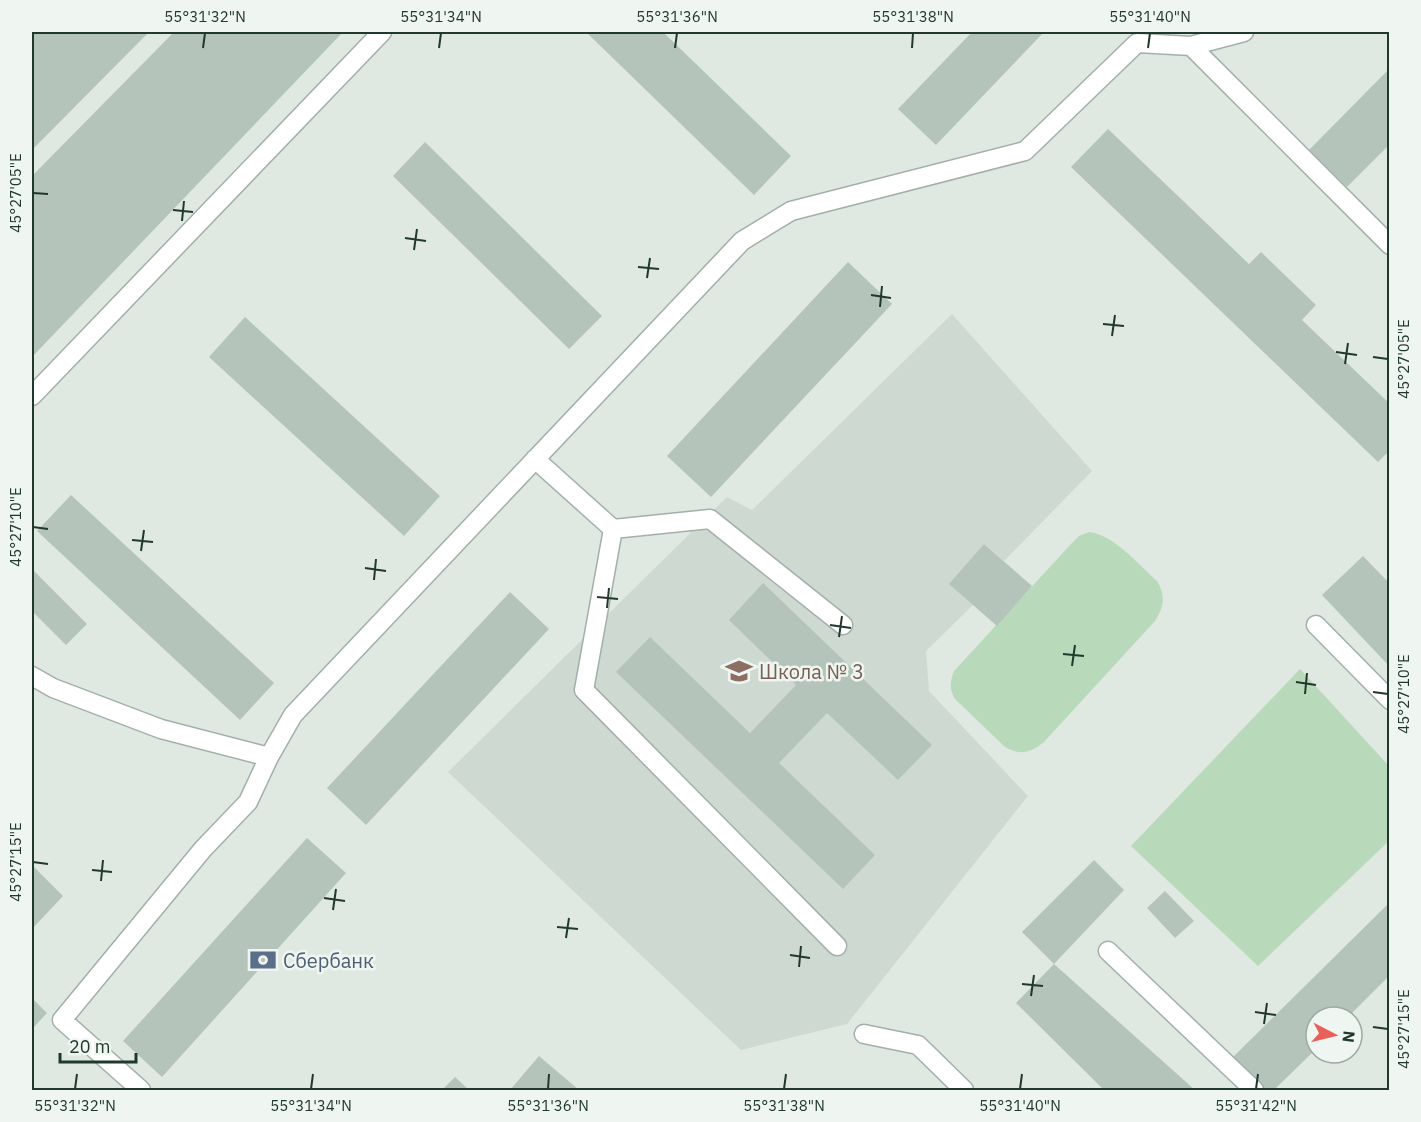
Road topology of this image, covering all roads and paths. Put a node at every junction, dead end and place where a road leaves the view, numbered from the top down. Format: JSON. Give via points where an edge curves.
{"nodes":[{"id":1,"x":382,"y":32,"type":"edge"},
{"id":2,"x":1244,"y":32,"type":"edge"},
{"id":3,"x":1191,"y":46,"type":"junction"},
{"id":4,"x":1389,"y":245,"type":"edge"},
{"id":5,"x":32,"y":396,"type":"edge"},
{"id":6,"x":535,"y":459,"type":"junction"},
{"id":7,"x":613,"y":529,"type":"junction"},
{"id":8,"x":843,"y":625,"type":"dead end"},
{"id":9,"x":1316,"y":625,"type":"dead end"},
{"id":10,"x":32,"y":676,"type":"edge"},
{"id":11,"x":1389,"y":700,"type":"edge"},
{"id":12,"x":269,"y":757,"type":"junction"},
{"id":13,"x":837,"y":946,"type":"dead end"},
{"id":14,"x":1108,"y":951,"type":"dead end"},
{"id":15,"x":864,"y":1034,"type":"dead end"},
{"id":16,"x":141,"y":1090,"type":"edge"},
{"id":17,"x":964,"y":1090,"type":"edge"},
{"id":18,"x":1254,"y":1090,"type":"edge"}],
"edges":[{"from":1,"to":5,"type":"street"},
{"from":2,"to":3,"type":"street"},
{"from":3,"to":4,"type":"street"},
{"from":3,"to":6,"type":"street","via":[[1137,44],[1025,151],[791,211],[742,241]]},
{"from":6,"to":7,"type":"street"},
{"from":6,"to":12,"type":"street","via":[[293,715]]},
{"from":7,"to":8,"type":"street","via":[[710,519]]},
{"from":7,"to":13,"type":"street","via":[[584,690]]},
{"from":9,"to":11,"type":"street"},
{"from":10,"to":12,"type":"street","via":[[53,688],[161,729]]},
{"from":12,"to":16,"type":"street","via":[[248,802],[203,849],[62,1020]]},
{"from":14,"to":18,"type":"street"},
{"from":15,"to":17,"type":"street","via":[[918,1045]]}]}
